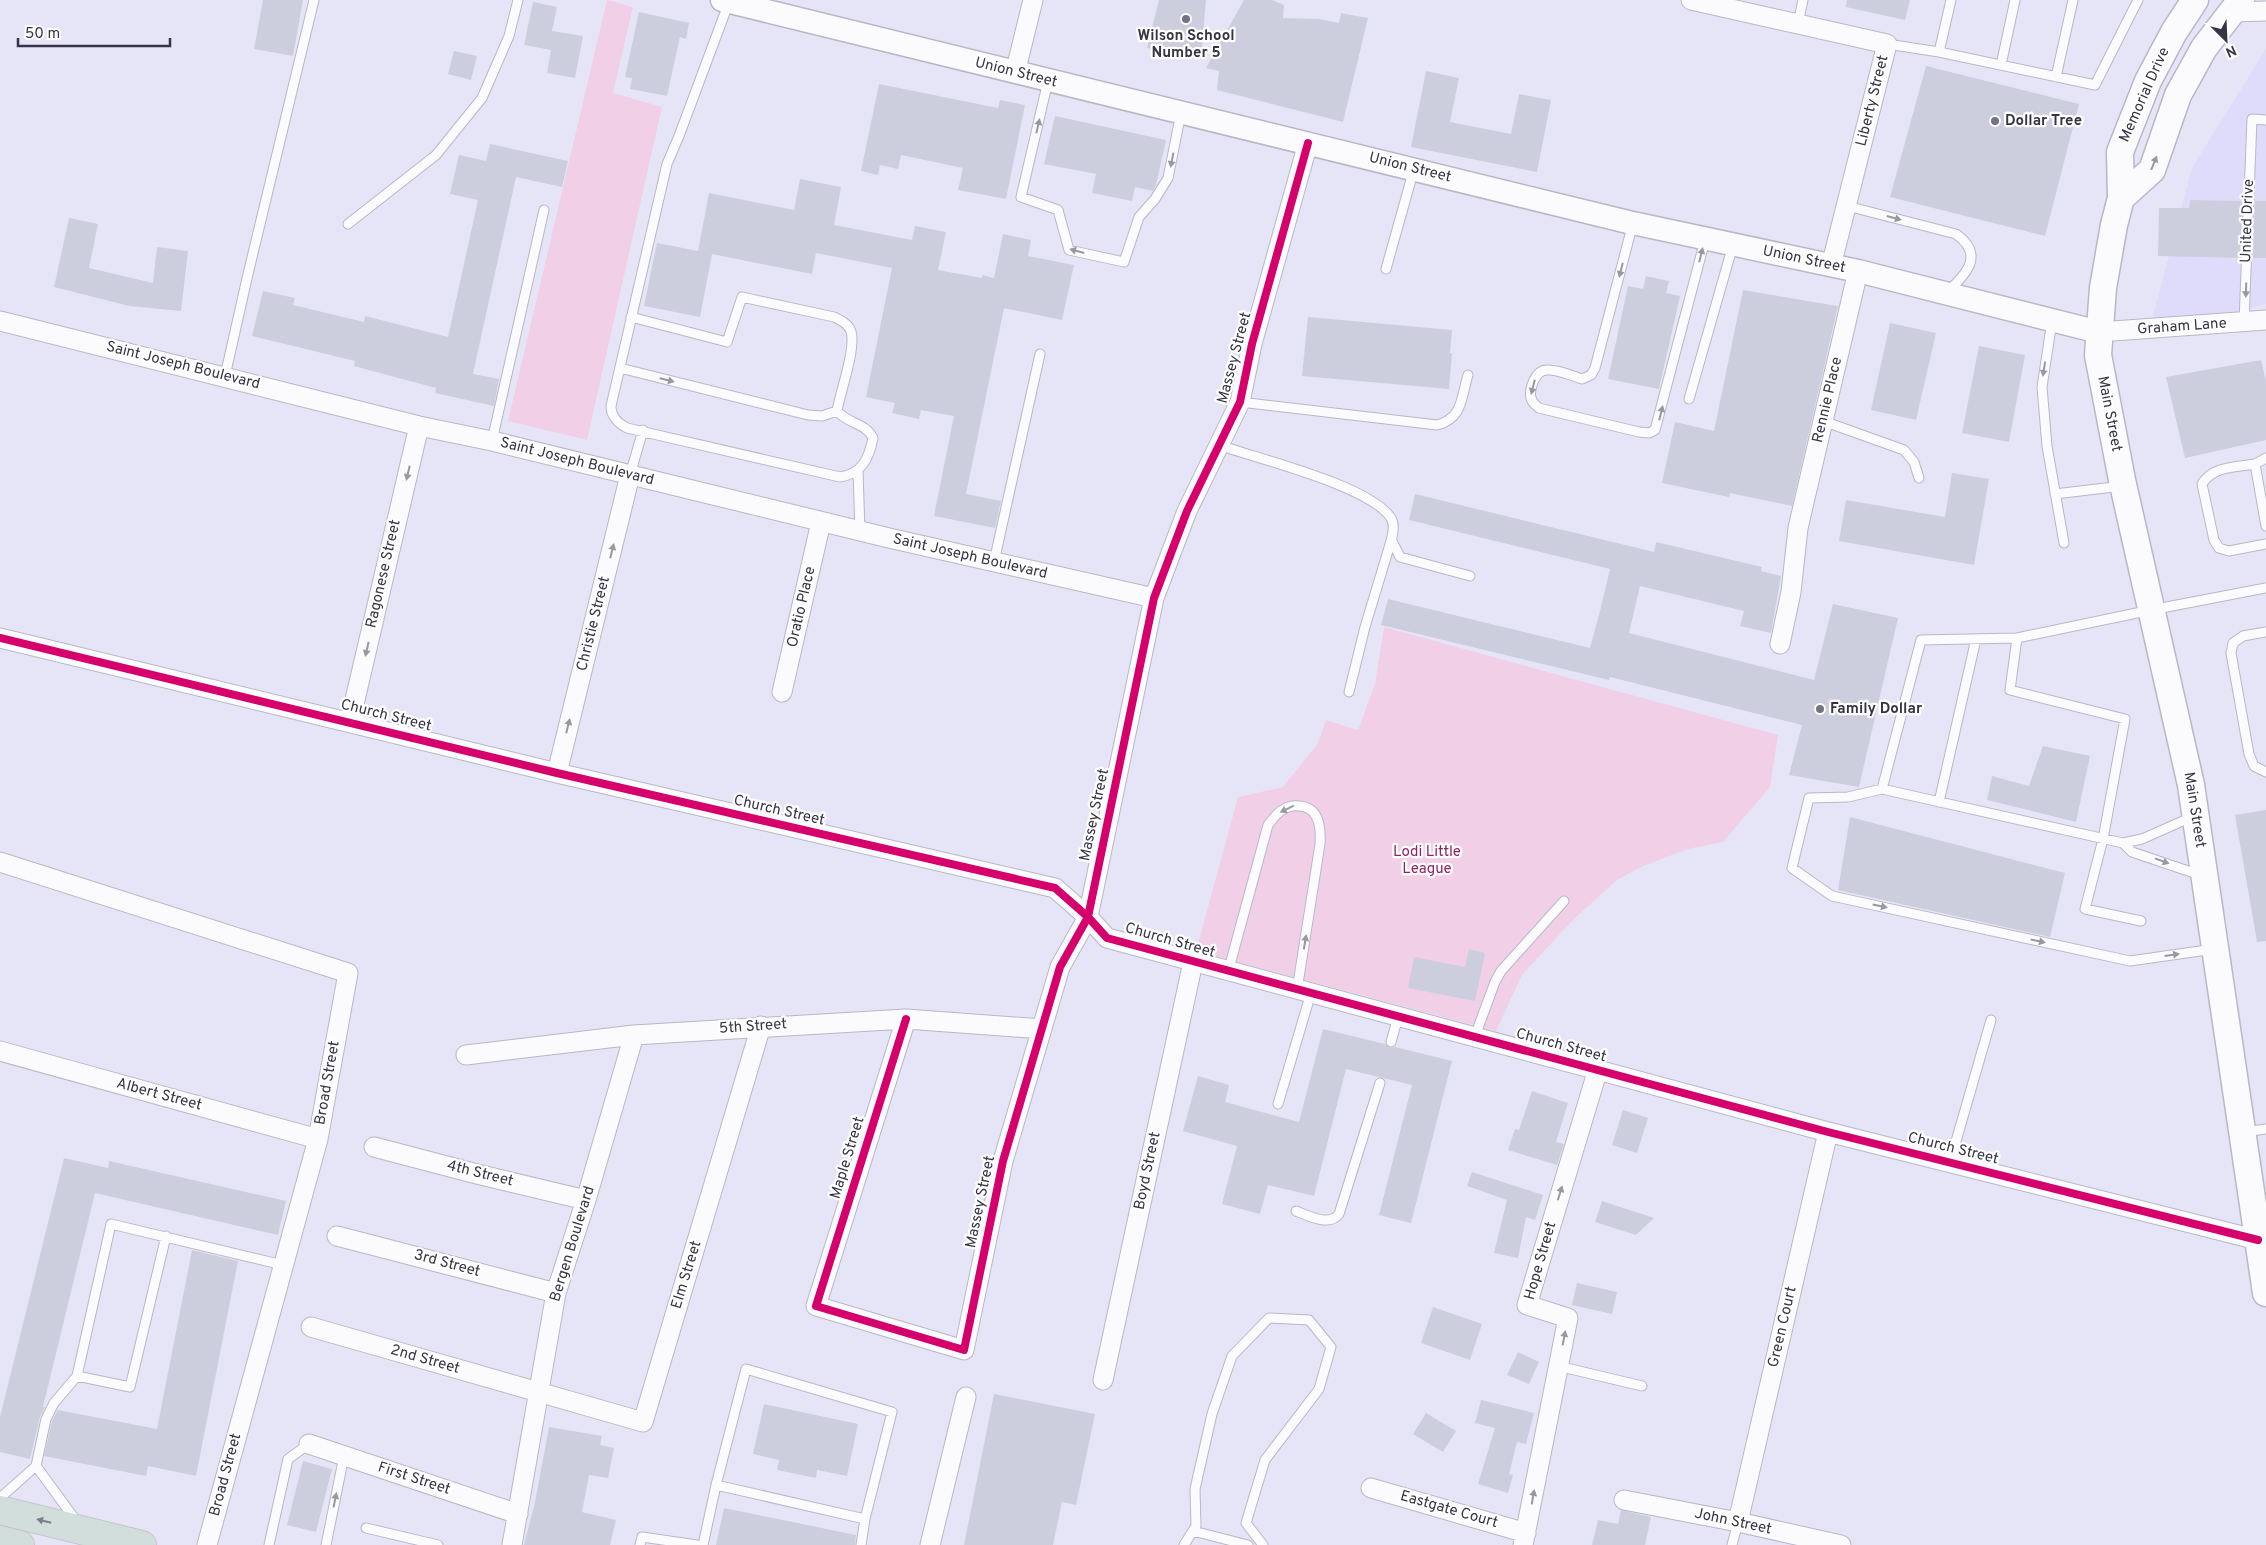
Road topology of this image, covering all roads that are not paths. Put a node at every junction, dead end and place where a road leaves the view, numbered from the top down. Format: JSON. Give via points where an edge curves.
{"nodes":[{"id":1,"x":314,"y":0,"type":"edge"},
{"id":2,"x":518,"y":0,"type":"edge"},
{"id":3,"x":1033,"y":0,"type":"edge"},
{"id":4,"x":1693,"y":0,"type":"edge"},
{"id":5,"x":1803,"y":0,"type":"edge"},
{"id":6,"x":1951,"y":0,"type":"edge"},
{"id":7,"x":2015,"y":0,"type":"edge"},
{"id":8,"x":2073,"y":0,"type":"edge"},
{"id":9,"x":2138,"y":0,"type":"edge"},
{"id":10,"x":2195,"y":0,"type":"edge"},
{"id":11,"x":725,"y":1,"type":"edge"},
{"id":12,"x":2236,"y":6,"type":"edge"},
{"id":13,"x":2266,"y":11,"type":"edge"},
{"id":14,"x":1798,"y":23,"type":"junction"},
{"id":15,"x":1887,"y":44,"type":"junction"},
{"id":16,"x":1939,"y":52,"type":"junction"},
{"id":17,"x":2001,"y":65,"type":"junction"},
{"id":18,"x":1015,"y":73,"type":"junction"},
{"id":19,"x":2056,"y":77,"type":"junction"},
{"id":20,"x":1048,"y":81,"type":"junction"},
{"id":21,"x":1181,"y":112,"type":"junction"},
{"id":22,"x":2266,"y":120,"type":"edge"},
{"id":23,"x":1308,"y":143,"type":"junction"},
{"id":24,"x":1414,"y":169,"type":"junction"},
{"id":25,"x":2121,"y":198,"type":"junction"},
{"id":26,"x":1847,"y":206,"type":"junction"},
{"id":27,"x":544,"y":210,"type":"dead end"},
{"id":28,"x":1633,"y":223,"type":"junction"},
{"id":29,"x":348,"y":224,"type":"dead end"},
{"id":30,"x":1705,"y":238,"type":"junction"},
{"id":31,"x":1733,"y":244,"type":"junction"},
{"id":32,"x":1832,"y":266,"type":"junction"},
{"id":33,"x":1386,"y":269,"type":"dead end"},
{"id":34,"x":1858,"y":271,"type":"junction"},
{"id":35,"x":1945,"y":293,"type":"junction"},
{"id":36,"x":631,"y":317,"type":"junction"},
{"id":37,"x":2052,"y":320,"type":"junction"},
{"id":38,"x":0,"y":321,"type":"edge"},
{"id":39,"x":2244,"y":322,"type":"junction"},
{"id":40,"x":2266,"y":322,"type":"edge"},
{"id":41,"x":2099,"y":332,"type":"junction"},
{"id":42,"x":1040,"y":354,"type":"dead end"},
{"id":43,"x":620,"y":368,"type":"junction"},
{"id":44,"x":1468,"y":375,"type":"dead end"},
{"id":45,"x":226,"y":376,"type":"junction"},
{"id":46,"x":1689,"y":398,"type":"dead end"},
{"id":47,"x":1240,"y":402,"type":"junction"},
{"id":48,"x":837,"y":411,"type":"junction"},
{"id":49,"x":1823,"y":420,"type":"junction"},
{"id":50,"x":419,"y":426,"type":"junction"},
{"id":51,"x":643,"y":430,"type":"junction"},
{"id":52,"x":492,"y":441,"type":"junction"},
{"id":53,"x":1219,"y":445,"type":"junction"},
{"id":54,"x":2266,"y":458,"type":"edge"},
{"id":55,"x":2255,"y":464,"type":"junction"},
{"id":56,"x":858,"y":472,"type":"junction"},
{"id":57,"x":630,"y":475,"type":"junction"},
{"id":58,"x":1919,"y":478,"type":"dead end"},
{"id":59,"x":2124,"y":486,"type":"junction"},
{"id":60,"x":2055,"y":494,"type":"junction"},
{"id":61,"x":821,"y":522,"type":"junction"},
{"id":62,"x":2266,"y":526,"type":"edge"},
{"id":63,"x":860,"y":531,"type":"junction"},
{"id":64,"x":1391,"y":541,"type":"junction"},
{"id":65,"x":2064,"y":543,"type":"dead end"},
{"id":66,"x":2266,"y":544,"type":"edge"},
{"id":67,"x":994,"y":562,"type":"junction"},
{"id":68,"x":1470,"y":576,"type":"dead end"},
{"id":69,"x":2266,"y":588,"type":"edge"},
{"id":70,"x":1154,"y":598,"type":"junction"},
{"id":71,"x":2151,"y":610,"type":"junction"},
{"id":72,"x":2266,"y":632,"type":"edge"},
{"id":73,"x":0,"y":638,"type":"edge"},
{"id":74,"x":2017,"y":638,"type":"junction"},
{"id":75,"x":1976,"y":639,"type":"junction"},
{"id":76,"x":1780,"y":644,"type":"dead end"},
{"id":77,"x":782,"y":692,"type":"dead end"},
{"id":78,"x":1349,"y":692,"type":"dead end"},
{"id":79,"x":350,"y":721,"type":"junction"},
{"id":80,"x":2266,"y":772,"type":"edge"},
{"id":81,"x":556,"y":773,"type":"junction"},
{"id":82,"x":1882,"y":789,"type":"junction"},
{"id":83,"x":1939,"y":802,"type":"junction"},
{"id":84,"x":2195,"y":815,"type":"junction"},
{"id":85,"x":2103,"y":839,"type":"junction"},
{"id":86,"x":2123,"y":843,"type":"junction"},
{"id":87,"x":0,"y":862,"type":"edge"},
{"id":88,"x":2204,"y":876,"type":"junction"},
{"id":89,"x":1564,"y":901,"type":"dead end"},
{"id":90,"x":1088,"y":917,"type":"junction"},
{"id":91,"x":2141,"y":921,"type":"dead end"},
{"id":92,"x":2215,"y":949,"type":"junction"},
{"id":93,"x":1193,"y":962,"type":"junction"},
{"id":94,"x":1228,"y":972,"type":"junction"},
{"id":95,"x":1304,"y":992,"type":"junction"},
{"id":96,"x":1398,"y":1017,"type":"junction"},
{"id":97,"x":906,"y":1019,"type":"junction"},
{"id":98,"x":1990,"y":1020,"type":"dead end"},
{"id":99,"x":761,"y":1026,"type":"junction"},
{"id":100,"x":1042,"y":1029,"type":"junction"},
{"id":101,"x":634,"y":1035,"type":"junction"},
{"id":102,"x":1475,"y":1036,"type":"junction"},
{"id":103,"x":1391,"y":1042,"type":"dead end"},
{"id":104,"x":0,"y":1051,"type":"edge"},
{"id":105,"x":466,"y":1056,"type":"dead end"},
{"id":106,"x":1598,"y":1069,"type":"junction"},
{"id":107,"x":1380,"y":1083,"type":"dead end"},
{"id":108,"x":1278,"y":1104,"type":"dead end"},
{"id":109,"x":2254,"y":1131,"type":"edge"},
{"id":110,"x":1828,"y":1132,"type":"junction"},
{"id":111,"x":318,"y":1139,"type":"junction"},
{"id":112,"x":374,"y":1147,"type":"dead end"},
{"id":113,"x":1950,"y":1162,"type":"junction"},
{"id":114,"x":586,"y":1200,"type":"junction"},
{"id":115,"x":1296,"y":1211,"type":"dead end"},
{"id":116,"x":166,"y":1236,"type":"junction"},
{"id":117,"x":337,"y":1236,"type":"dead end"},
{"id":118,"x":2258,"y":1240,"type":"junction"},
{"id":119,"x":284,"y":1265,"type":"junction"},
{"id":120,"x":556,"y":1293,"type":"junction"},
{"id":121,"x":2266,"y":1293,"type":"edge"},
{"id":122,"x":816,"y":1306,"type":"joint"},
{"id":123,"x":311,"y":1327,"type":"dead end"},
{"id":124,"x":1558,"y":1366,"type":"junction"},
{"id":125,"x":76,"y":1376,"type":"junction"},
{"id":126,"x":1103,"y":1380,"type":"dead end"},
{"id":127,"x":1642,"y":1386,"type":"dead end"},
{"id":128,"x":540,"y":1393,"type":"junction"},
{"id":129,"x":966,"y":1397,"type":"dead end"},
{"id":130,"x":309,"y":1444,"type":"joint"},
{"id":131,"x":344,"y":1456,"type":"junction"},
{"id":132,"x":36,"y":1466,"type":"junction"},
{"id":133,"x":716,"y":1485,"type":"junction"},
{"id":134,"x":1371,"y":1488,"type":"dead end"},
{"id":135,"x":0,"y":1498,"type":"edge"},
{"id":136,"x":1624,"y":1500,"type":"dead end"},
{"id":137,"x":0,"y":1510,"type":"edge"},
{"id":138,"x":518,"y":1514,"type":"junction"},
{"id":139,"x":865,"y":1519,"type":"junction"},
{"id":140,"x":1738,"y":1522,"type":"junction"},
{"id":141,"x":366,"y":1528,"type":"dead end"},
{"id":142,"x":84,"y":1531,"type":"junction"},
{"id":143,"x":1193,"y":1531,"type":"junction"},
{"id":144,"x":1525,"y":1539,"type":"edge"},
{"id":145,"x":0,"y":1540,"type":"edge"},
{"id":146,"x":20,"y":1545,"type":"edge"},
{"id":147,"x":142,"y":1545,"type":"edge"},
{"id":148,"x":207,"y":1545,"type":"edge"},
{"id":149,"x":269,"y":1545,"type":"edge"},
{"id":150,"x":326,"y":1545,"type":"edge"},
{"id":151,"x":438,"y":1545,"type":"edge"},
{"id":152,"x":512,"y":1545,"type":"edge"},
{"id":153,"x":640,"y":1545,"type":"edge"},
{"id":154,"x":697,"y":1545,"type":"edge"},
{"id":155,"x":703,"y":1545,"type":"edge"},
{"id":156,"x":861,"y":1545,"type":"edge"},
{"id":157,"x":930,"y":1545,"type":"edge"},
{"id":158,"x":1184,"y":1545,"type":"edge"},
{"id":159,"x":1248,"y":1545,"type":"edge"},
{"id":160,"x":1263,"y":1545,"type":"edge"},
{"id":161,"x":1732,"y":1545,"type":"edge"},
{"id":162,"x":1841,"y":1545,"type":"edge"}],
"edges":[{"from":1,"to":45,"type":"lane"},
{"from":2,"to":29,"type":"lane","via":[[509,36],[482,98],[436,155]]},
{"from":3,"to":18,"type":"street"},
{"from":4,"to":14,"type":"street","name":"Liberty Street"},
{"from":5,"to":14,"type":"lane"},
{"from":6,"to":16,"type":"lane"},
{"from":7,"to":17,"type":"lane"},
{"from":8,"to":19,"type":"lane"},
{"from":9,"to":19,"type":"lane","via":[[2095,85]]},
{"from":10,"to":25,"type":"main road","name":"Memorial Drive","via":[[2148,81],[2120,152]]},
{"from":11,"to":18,"type":"street","name":"Union Street"},
{"from":11,"to":36,"type":"lane","via":[[667,164]]},
{"from":12,"to":13,"type":"street"},
{"from":25,"to":12,"type":"main road","name":"Memorial Drive","one_way":true,"via":[[2152,170],[2178,95],[2204,48]]},
{"from":14,"to":15,"type":"street","name":"Liberty Street"},
{"from":15,"to":16,"type":"lane"},
{"from":15,"to":26,"type":"street","name":"Liberty Street"},
{"from":16,"to":17,"type":"lane"},
{"from":17,"to":19,"type":"lane"},
{"from":18,"to":20,"type":"street","name":"Union Street"},
{"from":20,"to":21,"type":"street","name":"Union Street"},
{"from":21,"to":20,"type":"lane","one_way":true,"via":[[1168,178],[1139,217],[1124,262],[1069,250],[1058,210],[1021,197]]},
{"from":21,"to":23,"type":"street","name":"Union Street"},
{"from":22,"to":39,"type":"lane","name":"United Drive","one_way":true,"via":[[2252,119]]},
{"from":23,"to":24,"type":"street","name":"Union Street"},
{"from":23,"to":47,"type":"street","name":"Massey Street","via":[[1252,344]]},
{"from":24,"to":28,"type":"street","name":"Union Street"},
{"from":24,"to":33,"type":"lane"},
{"from":25,"to":41,"type":"main road","name":"Memorial Drive","via":[[2103,288]]},
{"from":26,"to":32,"type":"street","name":"Liberty Street"},
{"from":26,"to":35,"type":"lane","one_way":true,"via":[[1956,234],[1965,241],[1970,247],[1968,271]]},
{"from":27,"to":52,"type":"lane"},
{"from":28,"to":30,"type":"street","name":"Union Street"},
{"from":28,"to":30,"type":"lane","one_way":true,"via":[[1595,368],[1591,375],[1582,379],[1541,371],[1536,376],[1531,396],[1539,408],[1639,432],[1655,430]]},
{"from":30,"to":31,"type":"street","name":"Union Street"},
{"from":31,"to":32,"type":"street","name":"Union Street"},
{"from":31,"to":46,"type":"lane"},
{"from":32,"to":34,"type":"street","name":"Union Street"},
{"from":34,"to":35,"type":"street","name":"Union Street"},
{"from":34,"to":49,"type":"street","name":"Rennie Place"},
{"from":35,"to":37,"type":"street","name":"Union Street"},
{"from":36,"to":43,"type":"lane"},
{"from":36,"to":48,"type":"lane","via":[[727,342],[742,297],[834,317],[850,329],[853,341]]},
{"from":37,"to":41,"type":"street","name":"Union Street"},
{"from":37,"to":60,"type":"lane","one_way":true,"via":[[2042,387]]},
{"from":38,"to":45,"type":"street","name":"Saint Joseph Boulevard"},
{"from":39,"to":40,"type":"street","name":"Graham Lane"},
{"from":39,"to":41,"type":"street","name":"Graham Lane"},
{"from":41,"to":59,"type":"main road","name":"Main Street","via":[[2100,371]]},
{"from":42,"to":67,"type":"lane"},
{"from":43,"to":48,"type":"lane","one_way":true,"via":[[808,415],[822,416]]},
{"from":43,"to":51,"type":"lane","via":[[611,413],[619,424]]},
{"from":44,"to":47,"type":"lane","via":[[1457,414],[1449,422],[1437,425]]},
{"from":45,"to":50,"type":"street","name":"Saint Joseph Boulevard"},
{"from":47,"to":53,"type":"street","name":"Massey Street"},
{"from":48,"to":56,"type":"lane","via":[[843,418],[865,427],[873,438],[865,464]]},
{"from":49,"to":58,"type":"lane","via":[[1904,450],[1914,462]]},
{"from":49,"to":76,"type":"street","name":"Rennie Place","via":[[1798,528]]},
{"from":50,"to":52,"type":"street","name":"Saint Joseph Boulevard"},
{"from":50,"to":79,"type":"street","name":"Ragonese Street","one_way":true},
{"from":51,"to":56,"type":"lane","via":[[840,477]]},
{"from":51,"to":57,"type":"lane"},
{"from":52,"to":57,"type":"street","name":"Saint Joseph Boulevard"},
{"from":53,"to":64,"type":"lane","via":[[1325,478],[1357,494],[1391,519],[1394,531]]},
{"from":53,"to":70,"type":"street","name":"Massey Street","via":[[1187,511]]},
{"from":54,"to":55,"type":"lane"},
{"from":55,"to":62,"type":"lane"},
{"from":55,"to":66,"type":"lane","via":[[2215,471],[2202,484],[2214,540],[2219,548],[2228,551]]},
{"from":56,"to":63,"type":"lane"},
{"from":57,"to":61,"type":"street","name":"Saint Joseph Boulevard"},
{"from":81,"to":57,"type":"street","name":"Christie Street","one_way":true},
{"from":59,"to":60,"type":"lane"},
{"from":59,"to":71,"type":"main road","name":"Main Street"},
{"from":60,"to":65,"type":"lane"},
{"from":61,"to":63,"type":"street","name":"Saint Joseph Boulevard"},
{"from":61,"to":77,"type":"street","name":"Oratio Place"},
{"from":63,"to":67,"type":"street","name":"Saint Joseph Boulevard"},
{"from":64,"to":68,"type":"lane","via":[[1400,557]]},
{"from":64,"to":78,"type":"lane"},
{"from":67,"to":70,"type":"street","name":"Saint Joseph Boulevard"},
{"from":69,"to":71,"type":"lane"},
{"from":70,"to":90,"type":"street","name":"Massey Street"},
{"from":71,"to":74,"type":"lane"},
{"from":71,"to":84,"type":"main road","name":"Main Street"},
{"from":72,"to":80,"type":"lane","via":[[2243,636],[2233,642],[2231,653],[2249,754],[2254,766]]},
{"from":73,"to":79,"type":"street","name":"Church Street"},
{"from":74,"to":75,"type":"lane"},
{"from":74,"to":85,"type":"lane","via":[[2010,690],[2125,719]]},
{"from":75,"to":82,"type":"lane","via":[[1921,640]]},
{"from":75,"to":83,"type":"lane"},
{"from":79,"to":81,"type":"street","name":"Church Street"},
{"from":81,"to":90,"type":"street","name":"Church Street","via":[[1055,888]]},
{"from":82,"to":83,"type":"lane"},
{"from":82,"to":92,"type":"lane","one_way":true,"via":[[1848,797],[1809,798],[1792,868],[1832,896],[2130,961]]},
{"from":83,"to":85,"type":"lane"},
{"from":84,"to":86,"type":"lane","via":[[2142,839]]},
{"from":84,"to":88,"type":"main road","name":"Main Street"},
{"from":85,"to":86,"type":"lane"},
{"from":85,"to":91,"type":"lane","via":[[2085,909]]},
{"from":86,"to":88,"type":"lane","one_way":true,"via":[[2132,852]]},
{"from":87,"to":111,"type":"street","name":"Broad Street","via":[[348,973]]},
{"from":88,"to":92,"type":"main road","name":"Main Street"},
{"from":89,"to":102,"type":"lane","via":[[1501,971]]},
{"from":90,"to":93,"type":"street","name":"Church Street","via":[[1107,938]]},
{"from":90,"to":100,"type":"street","name":"Massey Street","via":[[1060,967]]},
{"from":92,"to":109,"type":"main road","name":"Main Street"},
{"from":93,"to":94,"type":"street","name":"Church Street"},
{"from":93,"to":126,"type":"street","name":"Boyd Street"},
{"from":94,"to":95,"type":"street","name":"Church Street"},
{"from":95,"to":94,"type":"lane","one_way":true,"via":[[1320,844],[1316,815],[1306,807],[1291,805],[1280,811],[1268,825]]},
{"from":95,"to":96,"type":"street","name":"Church Street"},
{"from":95,"to":108,"type":"lane"},
{"from":96,"to":102,"type":"street","name":"Church Street"},
{"from":96,"to":103,"type":"lane"},
{"from":97,"to":99,"type":"street","name":"5th Street"},
{"from":97,"to":100,"type":"street","name":"5th Street"},
{"from":97,"to":122,"type":"street","name":"Maple Street"},
{"from":98,"to":113,"type":"lane"},
{"from":99,"to":101,"type":"street","name":"5th Street"},
{"from":99,"to":128,"type":"street","name":"Elm Street","via":[[643,1422]]},
{"from":100,"to":122,"type":"street","name":"Massey Street","via":[[1003,1161],[964,1350]]},
{"from":101,"to":105,"type":"street","name":"5th Street"},
{"from":101,"to":114,"type":"street","name":"Bergen Boulevard"},
{"from":102,"to":106,"type":"street","name":"Church Street"},
{"from":104,"to":111,"type":"street","name":"Albert Street"},
{"from":106,"to":110,"type":"street","name":"Church Street"},
{"from":124,"to":106,"type":"street","name":"Hope Street","one_way":true,"via":[[1568,1318],[1527,1305]]},
{"from":107,"to":115,"type":"lane","via":[[1339,1214],[1331,1221]]},
{"from":109,"to":118,"type":"main road","name":"Main Street"},
{"from":110,"to":113,"type":"street","name":"Church Street"},
{"from":110,"to":140,"type":"street","name":"Green Court"},
{"from":111,"to":119,"type":"street","name":"Broad Street"},
{"from":112,"to":114,"type":"street","name":"4th Street"},
{"from":113,"to":118,"type":"street","name":"Church Street"},
{"from":114,"to":120,"type":"street","name":"Bergen Boulevard"},
{"from":116,"to":119,"type":"lane"},
{"from":116,"to":125,"type":"lane","via":[[130,1387]]},
{"from":116,"to":125,"type":"lane","via":[[111,1224]]},
{"from":117,"to":120,"type":"street","name":"3rd Street"},
{"from":118,"to":121,"type":"main road","name":"Main Street"},
{"from":119,"to":148,"type":"street","name":"Broad Street"},
{"from":120,"to":128,"type":"street","name":"Bergen Boulevard"},
{"from":123,"to":128,"type":"street","name":"2nd Street"},
{"from":124,"to":127,"type":"lane"},
{"from":144,"to":124,"type":"street","name":"Hope Street","one_way":true},
{"from":125,"to":132,"type":"lane","via":[[54,1403],[46,1419]]},
{"from":128,"to":138,"type":"street","name":"Bergen Boulevard"},
{"from":129,"to":157,"type":"street"},
{"from":130,"to":131,"type":"street","name":"First Street"},
{"from":130,"to":149,"type":"lane","via":[[288,1460]]},
{"from":131,"to":138,"type":"street","name":"First Street"},
{"from":150,"to":131,"type":"lane","one_way":true},
{"from":132,"to":135,"type":"lane"},
{"from":132,"to":142,"type":"lane"},
{"from":133,"to":139,"type":"lane"},
{"from":133,"to":139,"type":"lane","via":[[746,1369],[892,1412]]},
{"from":133,"to":155,"type":"lane"},
{"from":134,"to":144,"type":"street","name":"Eastgate Court"},
{"from":136,"to":140,"type":"street","name":"John Street"},
{"from":142,"to":137,"type":"highway","one_way":true},
{"from":138,"to":152,"type":"street","name":"Bergen Boulevard"},
{"from":139,"to":156,"type":"lane"},
{"from":140,"to":161,"type":"lane"},
{"from":140,"to":162,"type":"street","name":"John Street"},
{"from":141,"to":151,"type":"lane"},
{"from":142,"to":147,"type":"highway"},
{"from":143,"to":158,"type":"lane"},
{"from":143,"to":159,"type":"lane"},
{"from":143,"to":160,"type":"lane","via":[[1196,1526],[1195,1489],[1212,1414],[1232,1356],[1269,1318],[1308,1320],[1331,1347],[1320,1390],[1265,1460],[1246,1523]]},
{"from":145,"to":146,"type":"highway"},
{"from":153,"to":154,"type":"lane","via":[[642,1537]]}]}
